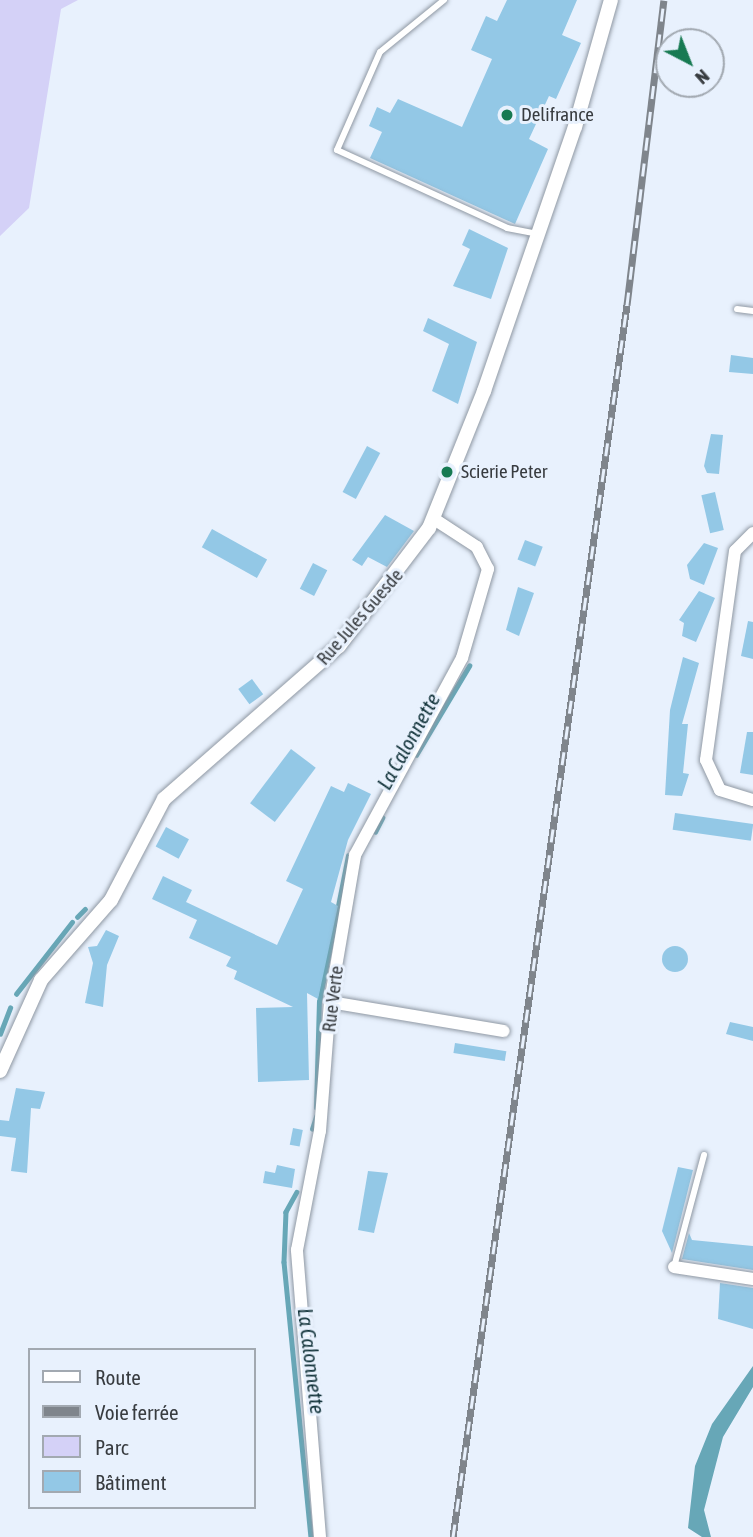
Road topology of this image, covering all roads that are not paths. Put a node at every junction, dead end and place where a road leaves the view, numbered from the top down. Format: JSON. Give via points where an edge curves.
{"nodes":[{"id":1,"x":444,"y":0,"type":"edge"},
{"id":2,"x":611,"y":0,"type":"edge"},
{"id":3,"x":538,"y":234,"type":"junction"},
{"id":4,"x":737,"y":309,"type":"dead end"},
{"id":5,"x":753,"y":310,"type":"edge"},
{"id":6,"x":434,"y":519,"type":"junction"},
{"id":7,"x":753,"y":533,"type":"edge"},
{"id":8,"x":753,"y":800,"type":"edge"},
{"id":9,"x":330,"y":1002,"type":"junction"},
{"id":10,"x":504,"y":1031,"type":"dead end"},
{"id":11,"x":0,"y":1071,"type":"edge"},
{"id":12,"x":704,"y":1155,"type":"dead end"},
{"id":13,"x":674,"y":1267,"type":"joint"},
{"id":14,"x":753,"y":1279,"type":"edge"},
{"id":15,"x":320,"y":1537,"type":"edge"}],
"edges":[{"from":1,"to":3,"type":"lane","via":[[380,52],[337,150],[507,228]]},
{"from":2,"to":3,"type":"street","name":"Rue Jules Guesde"},
{"from":3,"to":6,"type":"street","name":"Rue Jules Guesde"},
{"from":4,"to":5,"type":"lane"},
{"from":6,"to":9,"type":"street","name":"Rue Verte","via":[[485,555],[486,578],[462,658],[355,855]]},
{"from":6,"to":11,"type":"street","name":"Rue Jules Guesde","via":[[406,565],[339,646],[164,799],[111,900],[41,980]]},
{"from":7,"to":8,"type":"street","via":[[735,551],[706,760],[710,778],[720,790]]},
{"from":9,"to":10,"type":"street"},
{"from":9,"to":15,"type":"street","name":"Rue Verte","via":[[320,1131],[296,1250]]},
{"from":12,"to":13,"type":"lane"},
{"from":13,"to":14,"type":"street"}]}
